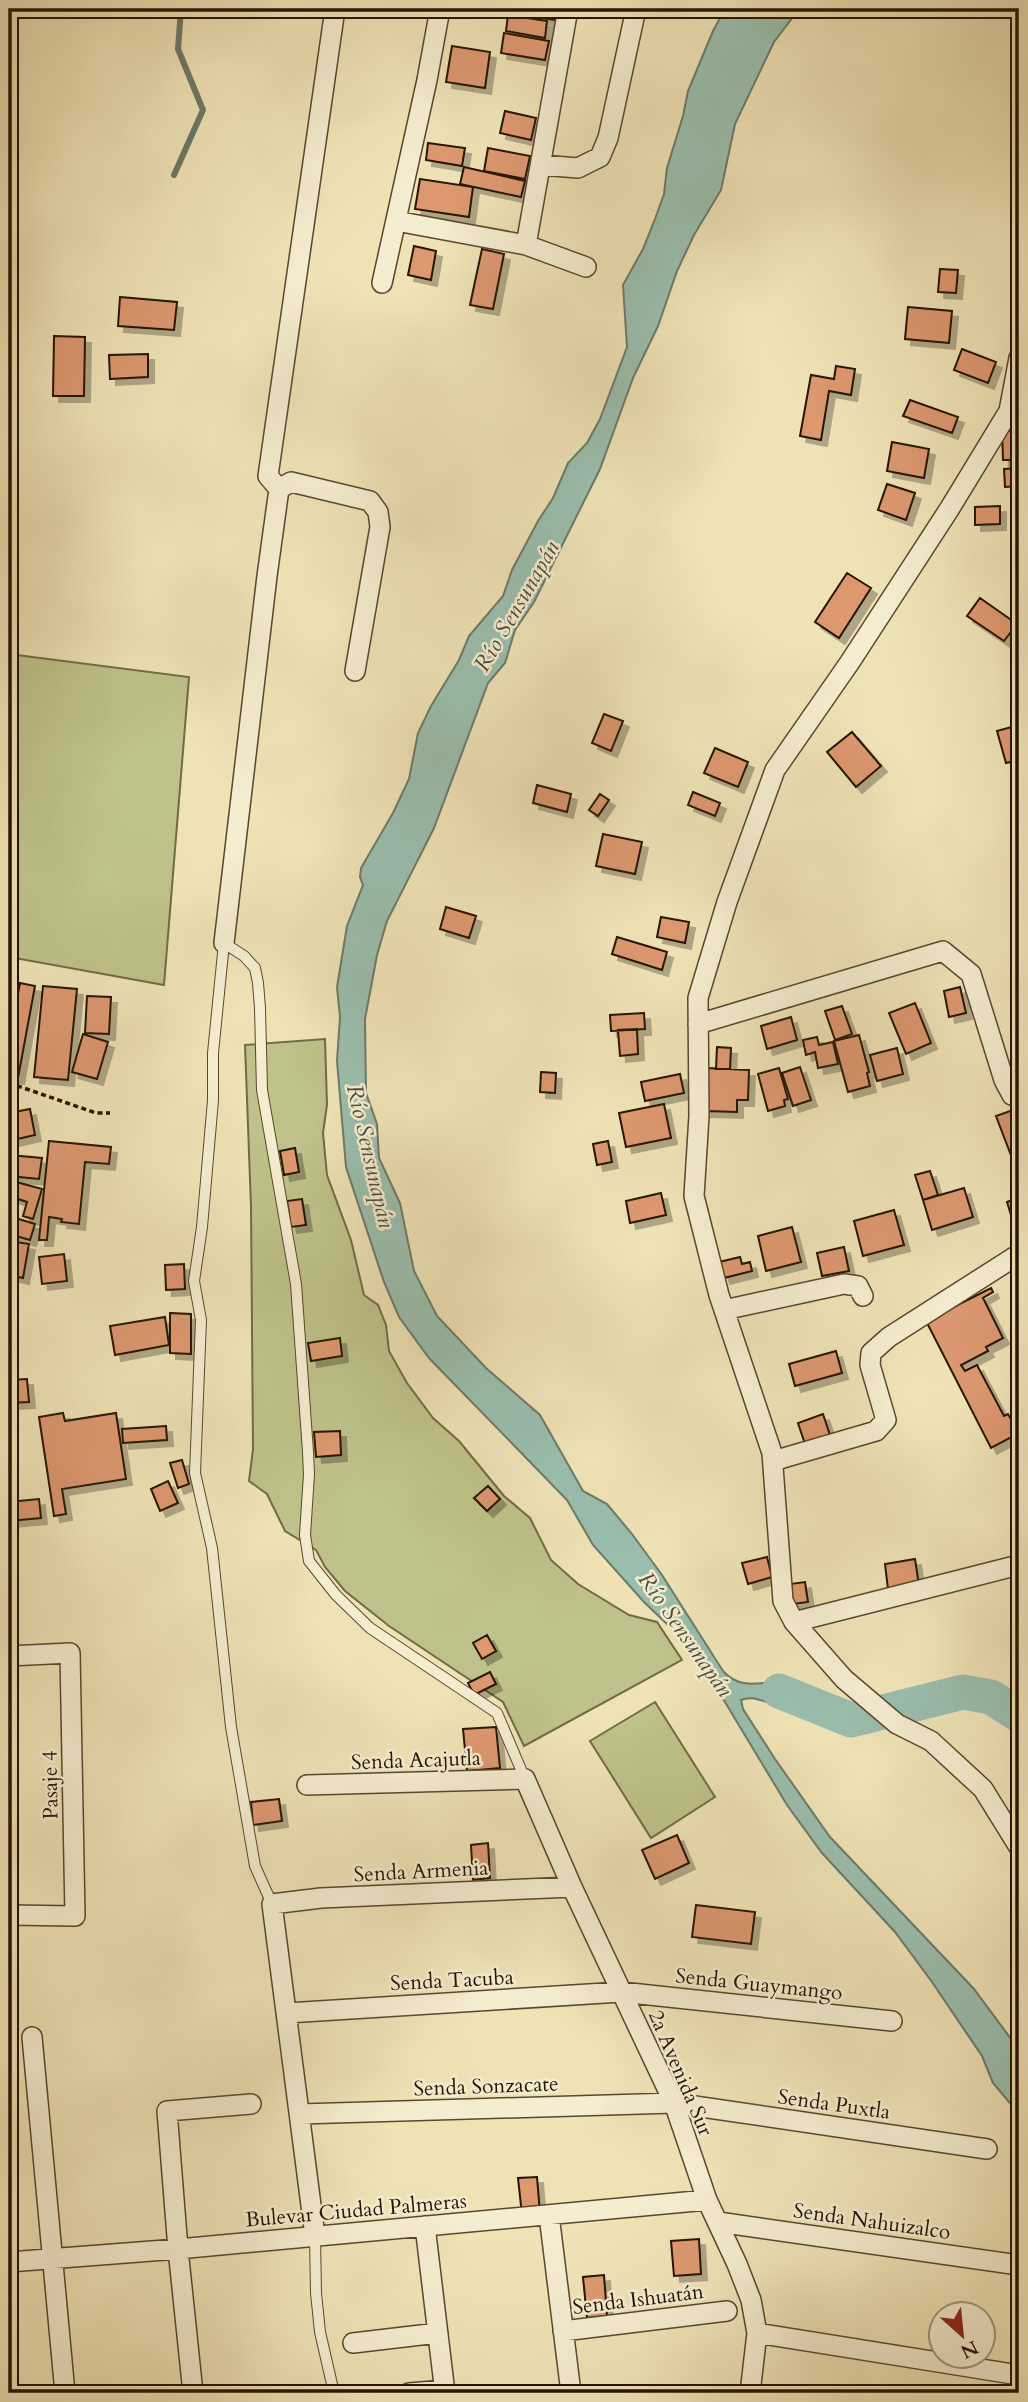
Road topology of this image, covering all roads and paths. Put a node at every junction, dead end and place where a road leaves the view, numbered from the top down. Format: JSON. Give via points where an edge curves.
{"nodes":[{"id":1,"x":335,"y":9,"type":"edge"},
{"id":2,"x":440,"y":9,"type":"edge"},
{"id":3,"x":568,"y":9,"type":"edge"},
{"id":4,"x":636,"y":9,"type":"edge"},
{"id":5,"x":541,"y":165,"type":"junction"},
{"id":6,"x":396,"y":221,"type":"junction"},
{"id":7,"x":526,"y":244,"type":"junction"},
{"id":8,"x":586,"y":267,"type":"dead end"},
{"id":9,"x":382,"y":283,"type":"dead end"},
{"id":10,"x":1019,"y":358,"type":"edge"},
{"id":11,"x":279,"y":489,"type":"junction"},
{"id":12,"x":355,"y":671,"type":"dead end"},
{"id":13,"x":224,"y":943,"type":"junction"},
{"id":14,"x":698,"y":1024,"type":"junction"},
{"id":15,"x":9,"y":1087,"type":"edge"},
{"id":16,"x":1019,"y":1095,"type":"edge"},
{"id":17,"x":110,"y":1113,"type":"dead end"},
{"id":18,"x":1019,"y":1254,"type":"edge"},
{"id":19,"x":863,"y":1296,"type":"dead end"},
{"id":20,"x":724,"y":1310,"type":"junction"},
{"id":21,"x":772,"y":1461,"type":"junction"},
{"id":22,"x":1019,"y":1565,"type":"edge"},
{"id":23,"x":794,"y":1622,"type":"junction"},
{"id":24,"x":9,"y":1656,"type":"edge"},
{"id":25,"x":525,"y":1779,"type":"junction"},
{"id":26,"x":307,"y":1785,"type":"dead end"},
{"id":27,"x":1019,"y":1847,"type":"edge"},
{"id":28,"x":572,"y":1887,"type":"junction"},
{"id":29,"x":272,"y":1903,"type":"junction"},
{"id":30,"x":9,"y":1915,"type":"edge"},
{"id":31,"x":621,"y":1992,"type":"junction"},
{"id":32,"x":286,"y":2012,"type":"junction"},
{"id":33,"x":892,"y":2021,"type":"dead end"},
{"id":34,"x":32,"y":2036,"type":"dead end"},
{"id":35,"x":251,"y":2104,"type":"dead end"},
{"id":36,"x":674,"y":2104,"type":"junction"},
{"id":37,"x":300,"y":2114,"type":"junction"},
{"id":38,"x":987,"y":2149,"type":"dead end"},
{"id":39,"x":707,"y":2200,"type":"junction"},
{"id":40,"x":549,"y":2215,"type":"junction"},
{"id":41,"x":718,"y":2222,"type":"junction"},
{"id":42,"x":425,"y":2226,"type":"junction"},
{"id":43,"x":315,"y":2236,"type":"junction"},
{"id":44,"x":178,"y":2249,"type":"junction"},
{"id":45,"x":53,"y":2259,"type":"junction"},
{"id":46,"x":9,"y":2262,"type":"edge"},
{"id":47,"x":1019,"y":2265,"type":"edge"},
{"id":48,"x":725,"y":2311,"type":"dead end"},
{"id":49,"x":563,"y":2331,"type":"junction"},
{"id":50,"x":438,"y":2333,"type":"junction"},
{"id":51,"x":757,"y":2333,"type":"junction"},
{"id":52,"x":353,"y":2343,"type":"dead end"},
{"id":53,"x":1019,"y":2375,"type":"edge"},
{"id":54,"x":445,"y":2391,"type":"edge"},
{"id":55,"x":65,"y":2393,"type":"edge"},
{"id":56,"x":193,"y":2393,"type":"edge"},
{"id":57,"x":334,"y":2393,"type":"edge"},
{"id":58,"x":409,"y":2393,"type":"edge"},
{"id":59,"x":571,"y":2393,"type":"edge"},
{"id":60,"x":750,"y":2393,"type":"edge"}],
"edges":[{"from":1,"to":11,"type":"street","via":[[268,476]]},
{"from":2,"to":6,"type":"street"},
{"from":3,"to":5,"type":"street"},
{"from":4,"to":5,"type":"street","via":[[600,157],[578,168]]},
{"from":5,"to":7,"type":"street"},
{"from":6,"to":7,"type":"street"},
{"from":6,"to":9,"type":"street"},
{"from":7,"to":8,"type":"street"},
{"from":10,"to":14,"type":"street","via":[[1009,411],[864,640],[775,770],[727,902],[698,998]]},
{"from":11,"to":12,"type":"street","via":[[291,482],[370,501],[378,512],[380,527]]},
{"from":11,"to":13,"type":"street"},
{"from":13,"to":25,"type":"lane","via":[[244,956],[258,983],[262,1090],[296,1284],[309,1452],[305,1535],[309,1561],[370,1629],[497,1713]]},
{"from":13,"to":29,"type":"lane","via":[[213,1053],[214,1100],[194,1281],[201,1320],[195,1473],[212,1548],[231,1727],[255,1866]]},
{"from":14,"to":16,"type":"street","via":[[943,951],[971,974],[1004,1080],[1012,1095]]},
{"from":14,"to":20,"type":"street","via":[[694,1196]]},
{"from":15,"to":17,"type":"path"},
{"from":18,"to":21,"type":"street","via":[[888,1337],[871,1353],[870,1365],[886,1420],[876,1431]]},
{"from":19,"to":20,"type":"street","via":[[858,1286],[845,1284]]},
{"from":20,"to":21,"type":"street"},
{"from":21,"to":23,"type":"street","via":[[783,1601]]},
{"from":22,"to":23,"type":"street"},
{"from":23,"to":27,"type":"street","via":[[844,1679],[897,1724],[931,1741],[983,1789]]},
{"from":24,"to":30,"type":"street","name":"Pasaje 4","via":[[70,1653],[75,1916]]},
{"from":25,"to":26,"type":"street","name":"Senda Acajutla"},
{"from":25,"to":28,"type":"street","name":"2a Avenida Sur"},
{"from":28,"to":29,"type":"street","name":"Senda Armenia"},
{"from":28,"to":31,"type":"street","name":"2a Avenida Sur"},
{"from":29,"to":32,"type":"street"},
{"from":31,"to":32,"type":"street","name":"Senda Tacuba"},
{"from":31,"to":33,"type":"street","name":"Senda Guaymango"},
{"from":31,"to":36,"type":"street","name":"2a Avenida Sur"},
{"from":32,"to":37,"type":"street"},
{"from":34,"to":45,"type":"street"},
{"from":35,"to":44,"type":"street","via":[[167,2110]]},
{"from":36,"to":37,"type":"street","name":"Senda Sonzacate"},
{"from":36,"to":38,"type":"street","name":"Senda Puxtla"},
{"from":36,"to":39,"type":"street","name":"2a Avenida Sur"},
{"from":37,"to":43,"type":"street"},
{"from":39,"to":40,"type":"street","name":"Bulevar Ciudad Palmeras"},
{"from":39,"to":41,"type":"street","name":"2a Avenida Sur"},
{"from":40,"to":42,"type":"street","name":"Bulevar Ciudad Palmeras"},
{"from":40,"to":49,"type":"street"},
{"from":41,"to":47,"type":"street","name":"Senda Nahuizalco"},
{"from":41,"to":51,"type":"street","name":"2a Avenida Sur","via":[[751,2300]]},
{"from":42,"to":43,"type":"street","name":"Bulevar Ciudad Palmeras"},
{"from":42,"to":50,"type":"street"},
{"from":43,"to":44,"type":"street","name":"Bulevar Ciudad Palmeras"},
{"from":43,"to":57,"type":"lane","via":[[320,2332]]},
{"from":44,"to":45,"type":"street","name":"Bulevar Ciudad Palmeras"},
{"from":44,"to":56,"type":"street"},
{"from":45,"to":46,"type":"street","name":"Bulevar Ciudad Palmeras"},
{"from":45,"to":55,"type":"street"},
{"from":48,"to":49,"type":"street","name":"Senda Ishuatán"},
{"from":49,"to":59,"type":"street"},
{"from":50,"to":52,"type":"street"},
{"from":50,"to":54,"type":"street"},
{"from":51,"to":53,"type":"street"},
{"from":51,"to":60,"type":"street","name":"2a Avenida Sur"},
{"from":54,"to":58,"type":"street"}]}
